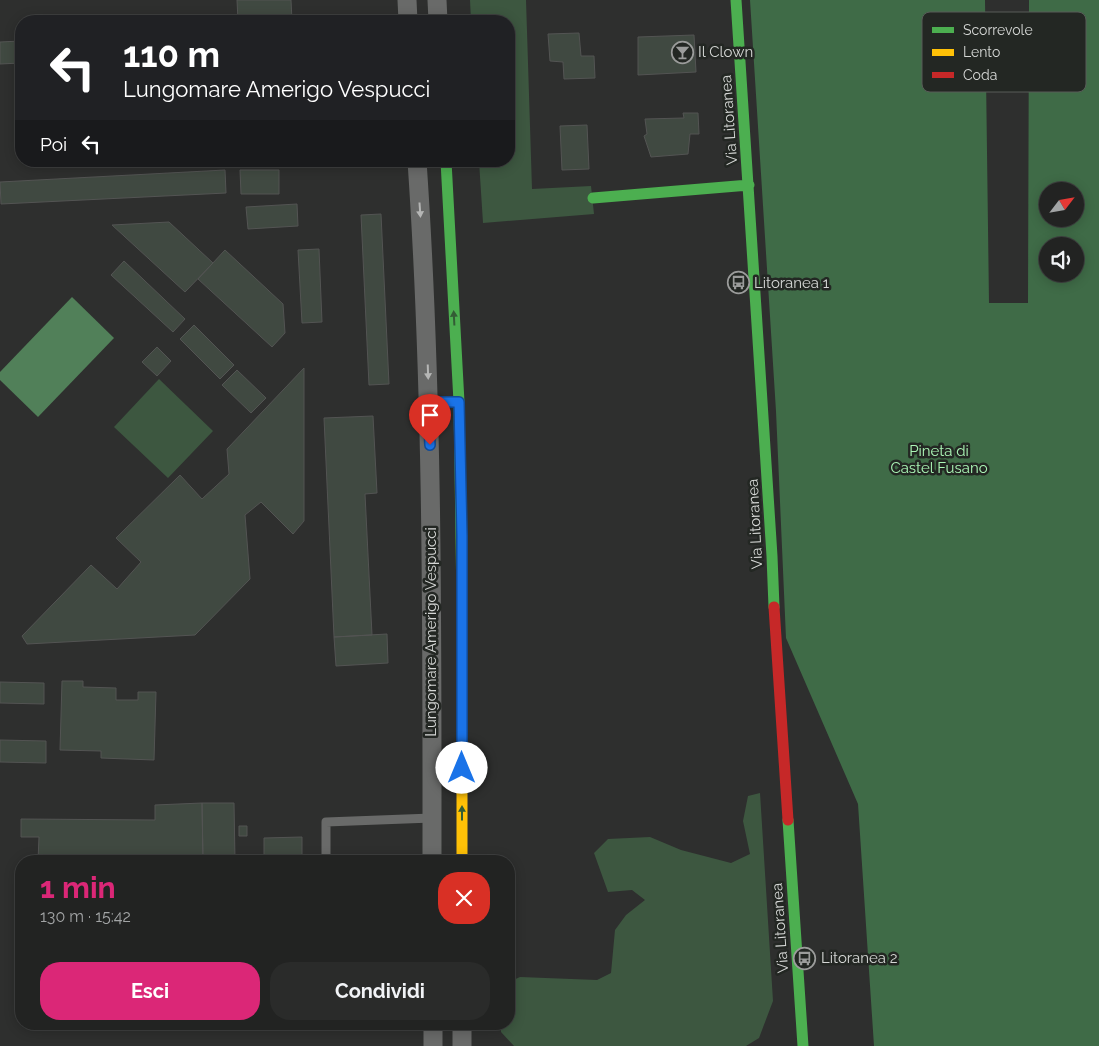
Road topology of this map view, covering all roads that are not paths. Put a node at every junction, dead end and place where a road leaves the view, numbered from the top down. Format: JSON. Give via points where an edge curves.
{"nodes":[{"id":1,"x":407,"y":0,"type":"edge"},
{"id":2,"x":437,"y":0,"type":"edge"},
{"id":3,"x":736,"y":0,"type":"edge"},
{"id":4,"x":408,"y":15,"type":"edge"},
{"id":5,"x":438,"y":15,"type":"edge"},
{"id":6,"x":417,"y":167,"type":"edge"},
{"id":7,"x":446,"y":167,"type":"edge"},
{"id":8,"x":749,"y":185,"type":"junction"},
{"id":9,"x":593,"y":198,"type":"dead end"},
{"id":10,"x":428,"y":402,"type":"junction"},
{"id":11,"x":459,"y":402,"type":"junction"},
{"id":12,"x":432,"y":818,"type":"junction"},
{"id":13,"x":326,"y":855,"type":"edge"},
{"id":14,"x":432,"y":855,"type":"edge"},
{"id":15,"x":462,"y":855,"type":"edge"},
{"id":16,"x":432,"y":1030,"type":"edge"},
{"id":17,"x":462,"y":1030,"type":"edge"},
{"id":18,"x":433,"y":1046,"type":"edge"},
{"id":19,"x":462,"y":1046,"type":"edge"},
{"id":20,"x":803,"y":1046,"type":"edge"}],
"edges":[{"from":1,"to":4,"type":"street"},
{"from":2,"to":5,"type":"street"},
{"from":3,"to":8,"type":"main road","name":"Via Litoranea"},
{"from":6,"to":10,"type":"street","name":"Lungomare Amerigo Vespucci","one_way":true},
{"from":11,"to":7,"type":"main road","name":"Lungomare Amerigo Vespucci","one_way":true},
{"from":8,"to":9,"type":"main road"},
{"from":8,"to":20,"type":"main road","name":"Via Litoranea"},
{"from":10,"to":11,"type":"street"},
{"from":10,"to":12,"type":"street","name":"Lungomare Amerigo Vespucci"},
{"from":15,"to":11,"type":"main road","name":"Lungomare Amerigo Vespucci","one_way":true},
{"from":12,"to":13,"type":"lane","via":[[326,822]]},
{"from":12,"to":14,"type":"street","name":"Lungomare Amerigo Vespucci"},
{"from":16,"to":18,"type":"street"},
{"from":17,"to":19,"type":"street"}]}
